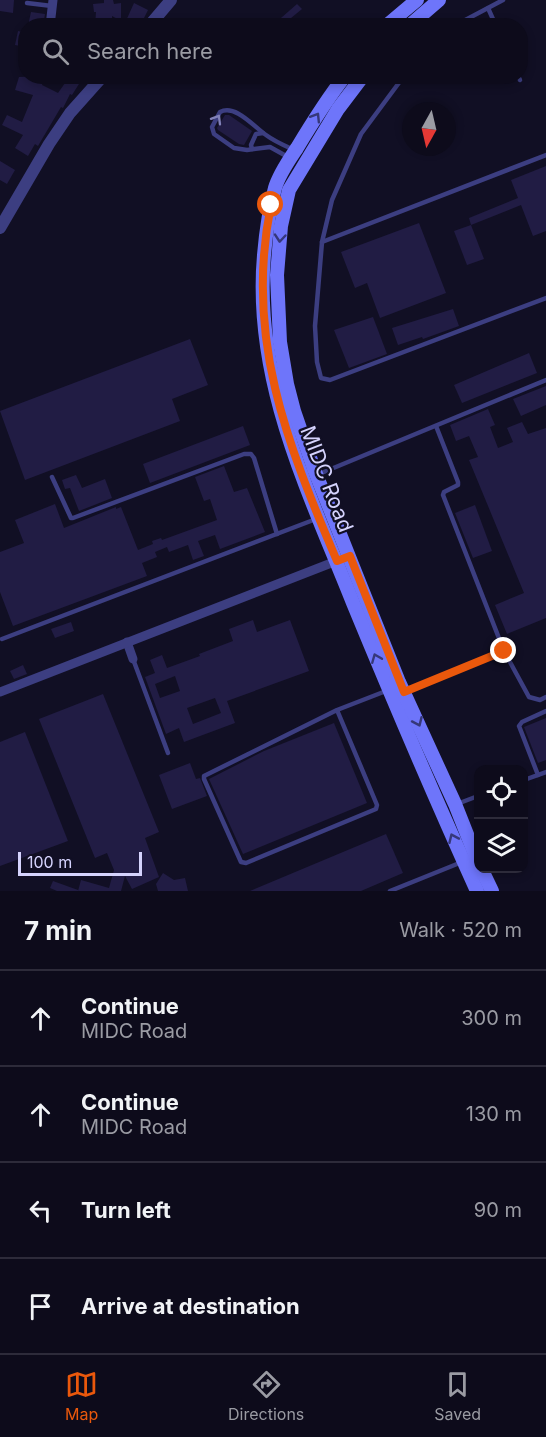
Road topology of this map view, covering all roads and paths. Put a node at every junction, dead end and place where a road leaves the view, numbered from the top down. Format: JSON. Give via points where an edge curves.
{"nodes":[{"id":1,"x":171,"y":0,"type":"edge"},
{"id":2,"x":417,"y":0,"type":"edge"},
{"id":3,"x":439,"y":0,"type":"edge"},
{"id":4,"x":503,"y":0,"type":"edge"},
{"id":5,"x":27,"y":3,"type":"dead end"},
{"id":6,"x":53,"y":3,"type":"edge"},
{"id":7,"x":488,"y":8,"type":"junction"},
{"id":8,"x":51,"y":18,"type":"edge"},
{"id":9,"x":156,"y":18,"type":"edge"},
{"id":10,"x":396,"y":18,"type":"edge"},
{"id":11,"x":418,"y":18,"type":"edge"},
{"id":12,"x":469,"y":18,"type":"edge"},
{"id":13,"x":492,"y":18,"type":"edge"},
{"id":14,"x":96,"y":84,"type":"edge"},
{"id":15,"x":339,"y":84,"type":"edge"},
{"id":16,"x":357,"y":84,"type":"edge"},
{"id":17,"x":398,"y":84,"type":"edge"},
{"id":18,"x":263,"y":133,"type":"junction"},
{"id":19,"x":252,"y":149,"type":"junction"},
{"id":20,"x":293,"y":154,"type":"junction"},
{"id":21,"x":546,"y":155,"type":"edge"},
{"id":22,"x":0,"y":228,"type":"edge"},
{"id":23,"x":322,"y":242,"type":"junction"},
{"id":24,"x":546,"y":298,"type":"edge"},
{"id":25,"x":546,"y":380,"type":"edge"},
{"id":26,"x":436,"y":426,"type":"junction"},
{"id":27,"x":316,"y":475,"type":"junction"},
{"id":28,"x":52,"y":477,"type":"dead end"},
{"id":29,"x":318,"y":518,"type":"junction"},
{"id":30,"x":278,"y":534,"type":"junction"},
{"id":31,"x":343,"y":559,"type":"junction"},
{"id":32,"x":2,"y":639,"type":"dead end"},
{"id":33,"x":126,"y":642,"type":"junction"},
{"id":34,"x":504,"y":651,"type":"junction"},
{"id":35,"x":133,"y":659,"type":"joint"},
{"id":36,"x":389,"y":690,"type":"junction"},
{"id":37,"x":0,"y":692,"type":"edge"},
{"id":38,"x":404,"y":692,"type":"junction"},
{"id":39,"x":546,"y":697,"type":"edge"},
{"id":40,"x":337,"y":710,"type":"junction"},
{"id":41,"x":546,"y":711,"type":"edge"},
{"id":42,"x":168,"y":753,"type":"dead end"},
{"id":43,"x":546,"y":772,"type":"edge"},
{"id":44,"x":538,"y":775,"type":"junction"},
{"id":45,"x":528,"y":779,"type":"edge"},
{"id":46,"x":474,"y":797,"type":"edge"},
{"id":47,"x":455,"y":804,"type":"junction"},
{"id":48,"x":474,"y":859,"type":"edge"},
{"id":49,"x":474,"y":860,"type":"edge"},
{"id":50,"x":474,"y":862,"type":"edge"},
{"id":51,"x":476,"y":873,"type":"edge"},
{"id":52,"x":481,"y":873,"type":"edge"},
{"id":53,"x":390,"y":891,"type":"edge"},
{"id":54,"x":477,"y":891,"type":"edge"},
{"id":55,"x":492,"y":891,"type":"edge"}],
"edges":[{"from":1,"to":9,"type":"street"},
{"from":2,"to":10,"type":"main road"},
{"from":3,"to":11,"type":"main road"},
{"from":4,"to":7,"type":"lane"},
{"from":5,"to":6,"type":"lane"},
{"from":6,"to":8,"type":"street"},
{"from":7,"to":12,"type":"lane"},
{"from":7,"to":13,"type":"lane"},
{"from":14,"to":22,"type":"street","via":[[54,136]]},
{"from":20,"to":15,"type":"main road","name":"MIDC Road","one_way":true},
{"from":16,"to":27,"type":"main road","name":"MIDC Road","one_way":true,"via":[[299,171],[289,190],[281,226],[277,275],[280,342],[294,411]]},
{"from":17,"to":23,"type":"lane","via":[[361,134],[332,200]]},
{"from":18,"to":19,"type":"lane","via":[[256,134]]},
{"from":19,"to":18,"type":"lane","one_way":true,"via":[[234,148],[214,134],[212,127],[220,112],[236,113]]},
{"from":18,"to":20,"type":"lane"},
{"from":19,"to":20,"type":"lane","via":[[270,147]]},
{"from":20,"to":29,"type":"main road","name":"MIDC Road","via":[[276,185],[267,224],[262,274],[266,344],[280,415]]},
{"from":21,"to":23,"type":"lane"},
{"from":23,"to":24,"type":"lane","via":[[315,326],[317,362],[323,380]]},
{"from":25,"to":26,"type":"lane"},
{"from":26,"to":27,"type":"lane"},
{"from":26,"to":34,"type":"lane","via":[[459,482],[443,495]]},
{"from":27,"to":31,"type":"main road","name":"MIDC Road"},
{"from":28,"to":30,"type":"lane","via":[[73,518],[251,454]]},
{"from":29,"to":30,"type":"lane"},
{"from":29,"to":31,"type":"main road","name":"MIDC Road"},
{"from":30,"to":32,"type":"lane"},
{"from":31,"to":33,"type":"street"},
{"from":36,"to":31,"type":"main road","name":"MIDC Road","one_way":true},
{"from":31,"to":38,"type":"main road","name":"MIDC Road"},
{"from":33,"to":35,"type":"street"},
{"from":33,"to":37,"type":"street"},
{"from":34,"to":38,"type":"lane"},
{"from":34,"to":39,"type":"lane","via":[[529,697]]},
{"from":35,"to":42,"type":"lane"},
{"from":36,"to":40,"type":"lane"},
{"from":49,"to":36,"type":"main road","name":"MIDC Road","one_way":true},
{"from":38,"to":47,"type":"main road","name":"MIDC Road","one_way":true},
{"from":40,"to":40,"type":"lane","via":[[376,809],[241,862],[204,776]]},
{"from":41,"to":44,"type":"lane","via":[[519,726]]},
{"from":43,"to":44,"type":"lane"},
{"from":44,"to":45,"type":"lane"},
{"from":46,"to":47,"type":"lane"},
{"from":47,"to":48,"type":"main road","name":"MIDC Road"},
{"from":50,"to":53,"type":"lane"},
{"from":51,"to":54,"type":"main road","name":"MIDC Road"},
{"from":52,"to":55,"type":"main road","name":"MIDC Road"}]}
